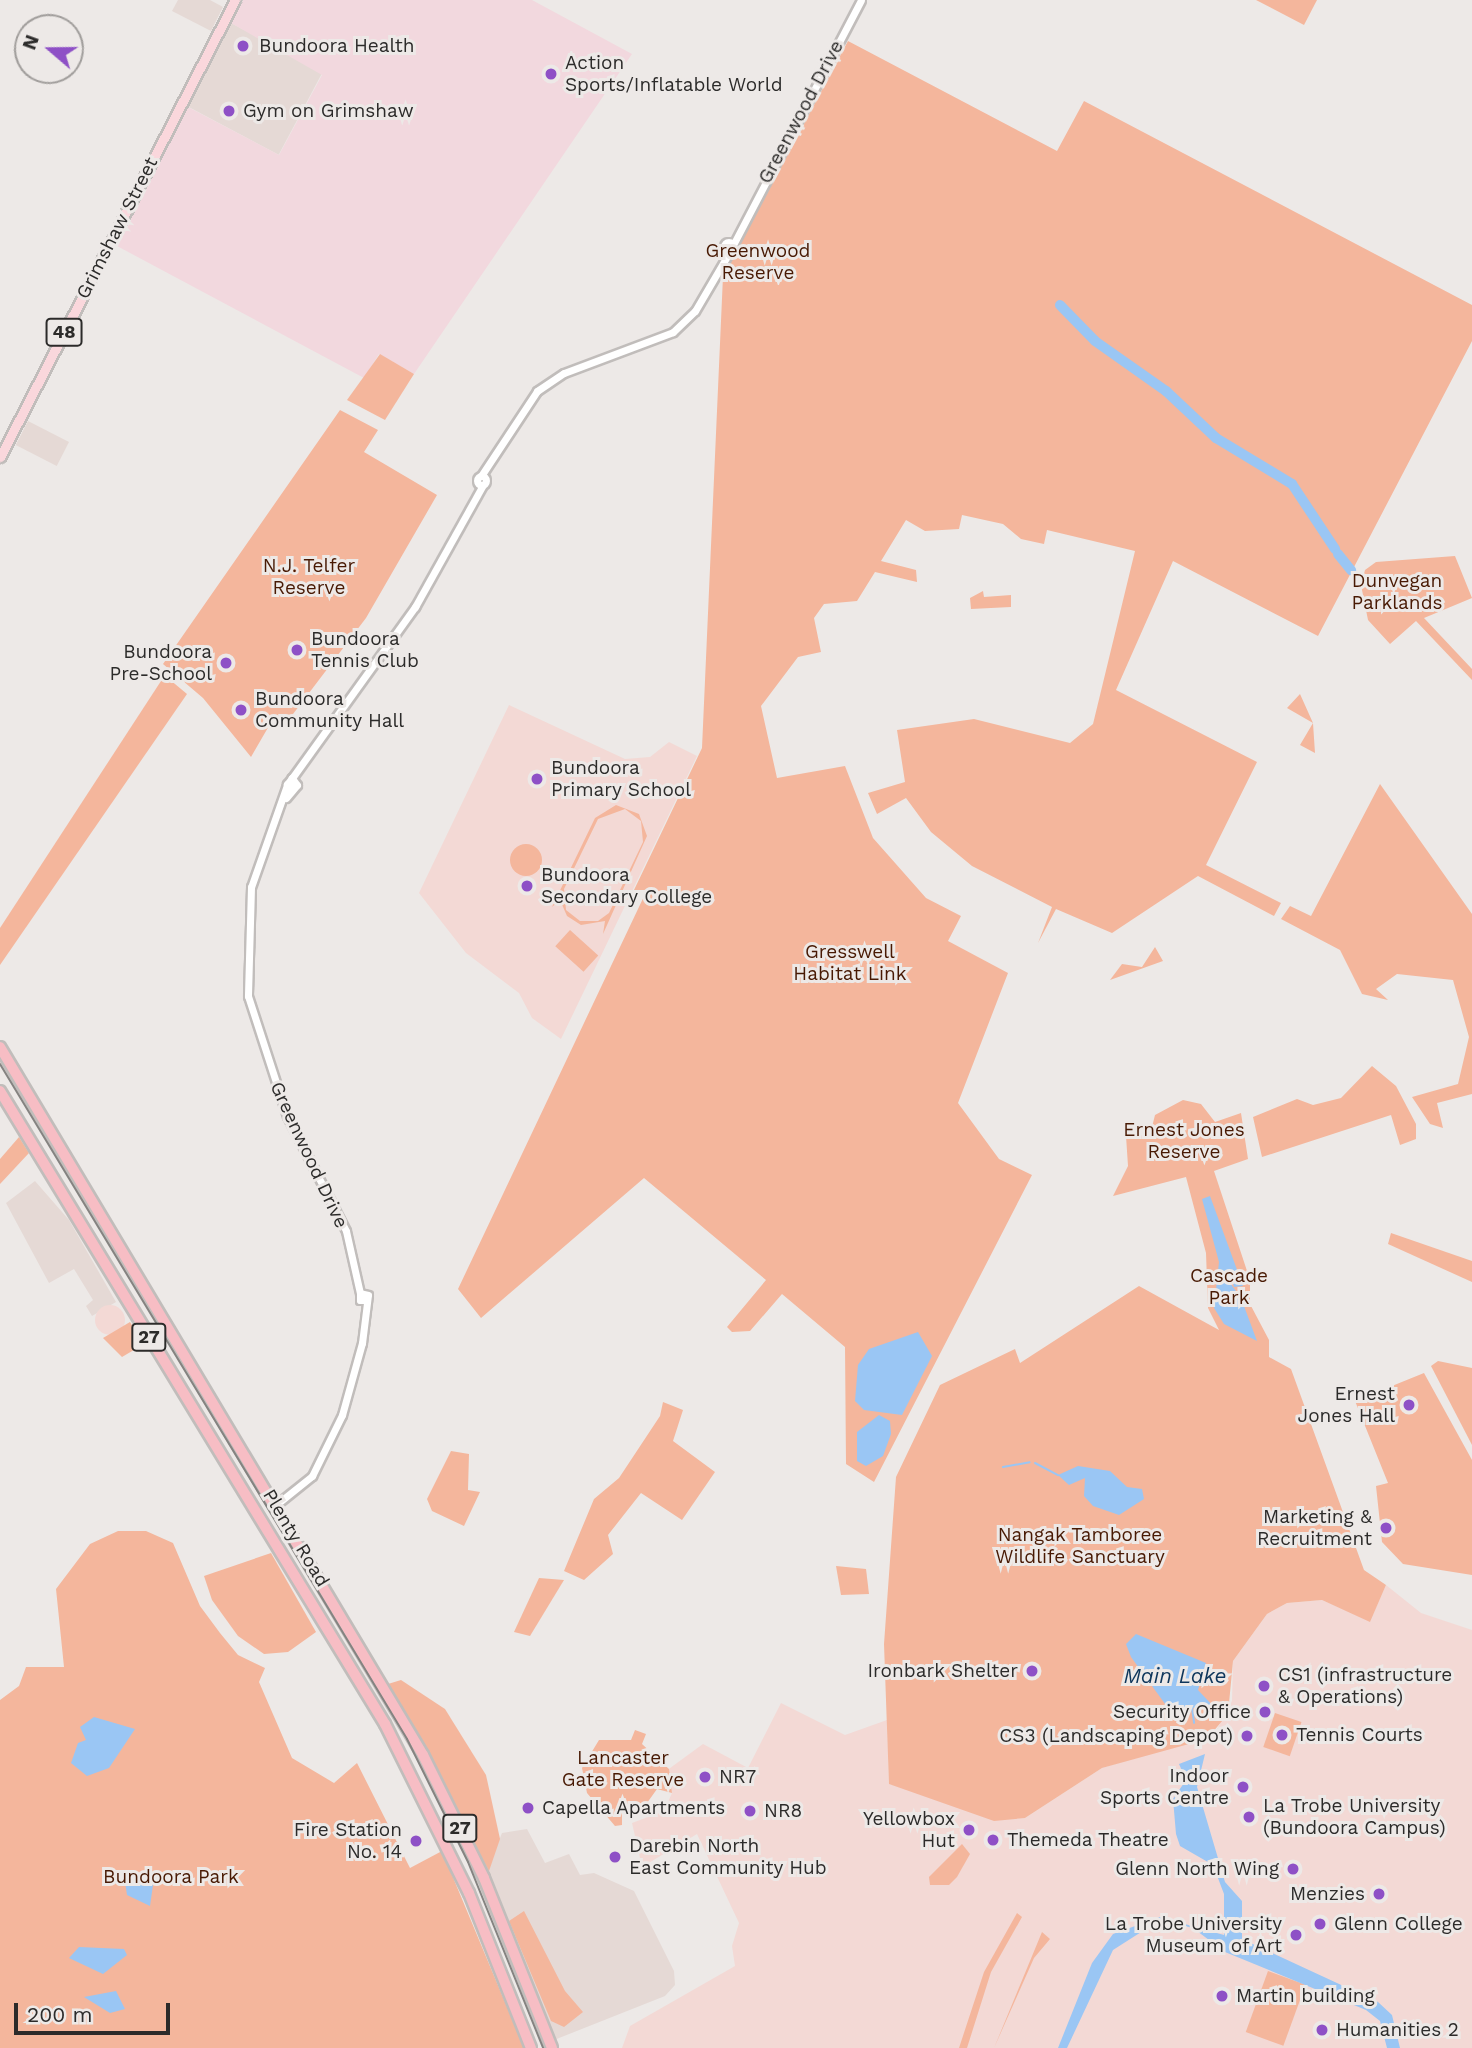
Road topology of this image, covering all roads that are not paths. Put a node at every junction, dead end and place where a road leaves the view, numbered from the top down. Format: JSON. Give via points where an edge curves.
{"nodes":[{"id":1,"x":234,"y":0,"type":"edge"},
{"id":2,"x":861,"y":0,"type":"edge"},
{"id":3,"x":0,"y":457,"type":"edge"},
{"id":4,"x":0,"y":1048,"type":"edge"},
{"id":5,"x":0,"y":1091,"type":"edge"},
{"id":6,"x":63,"y":1153,"type":"junction"},
{"id":7,"x":45,"y":1165,"type":"junction"},
{"id":8,"x":277,"y":1504,"type":"junction"},
{"id":9,"x":257,"y":1516,"type":"junction"},
{"id":10,"x":348,"y":1624,"type":"junction"},
{"id":11,"x":334,"y":1639,"type":"junction"},
{"id":12,"x":518,"y":1962,"type":"junction"},
{"id":13,"x":502,"y":1972,"type":"junction"},
{"id":14,"x":531,"y":2048,"type":"edge"},
{"id":15,"x":552,"y":2048,"type":"edge"}],
"edges":[{"from":1,"to":3,"type":"main road","name":"Grimshaw Street","number":"48"},
{"from":2,"to":8,"type":"street","name":"Greenwood Drive","via":[[695,311],[673,332],[542,387],[519,413],[415,607],[304,761],[282,804],[251,887],[248,996],[287,1116],[356,1263],[364,1316],[357,1373],[342,1415],[312,1476]]},
{"from":4,"to":6,"type":"highway","name":"Plenty Road","number":"27"},
{"from":5,"to":7,"type":"highway","name":"Plenty Road","number":"27"},
{"from":6,"to":7,"type":"highway"},
{"from":6,"to":8,"type":"highway","name":"Plenty Road","number":"27"},
{"from":7,"to":9,"type":"highway","name":"Plenty Road","number":"27"},
{"from":8,"to":9,"type":"highway"},
{"from":8,"to":10,"type":"highway","name":"Plenty Road","number":"27"},
{"from":9,"to":11,"type":"highway","name":"Plenty Road","number":"27"},
{"from":10,"to":11,"type":"highway"},
{"from":10,"to":12,"type":"highway","name":"Plenty Road","number":"27","via":[[441,1789]]},
{"from":11,"to":13,"type":"highway","name":"Plenty Road","number":"27","via":[[415,1782]]},
{"from":12,"to":13,"type":"highway","via":[[506,1963]]},
{"from":12,"to":15,"type":"highway","name":"Plenty Road","number":"27"},
{"from":13,"to":14,"type":"highway","name":"Plenty Road","number":"27"}]}
